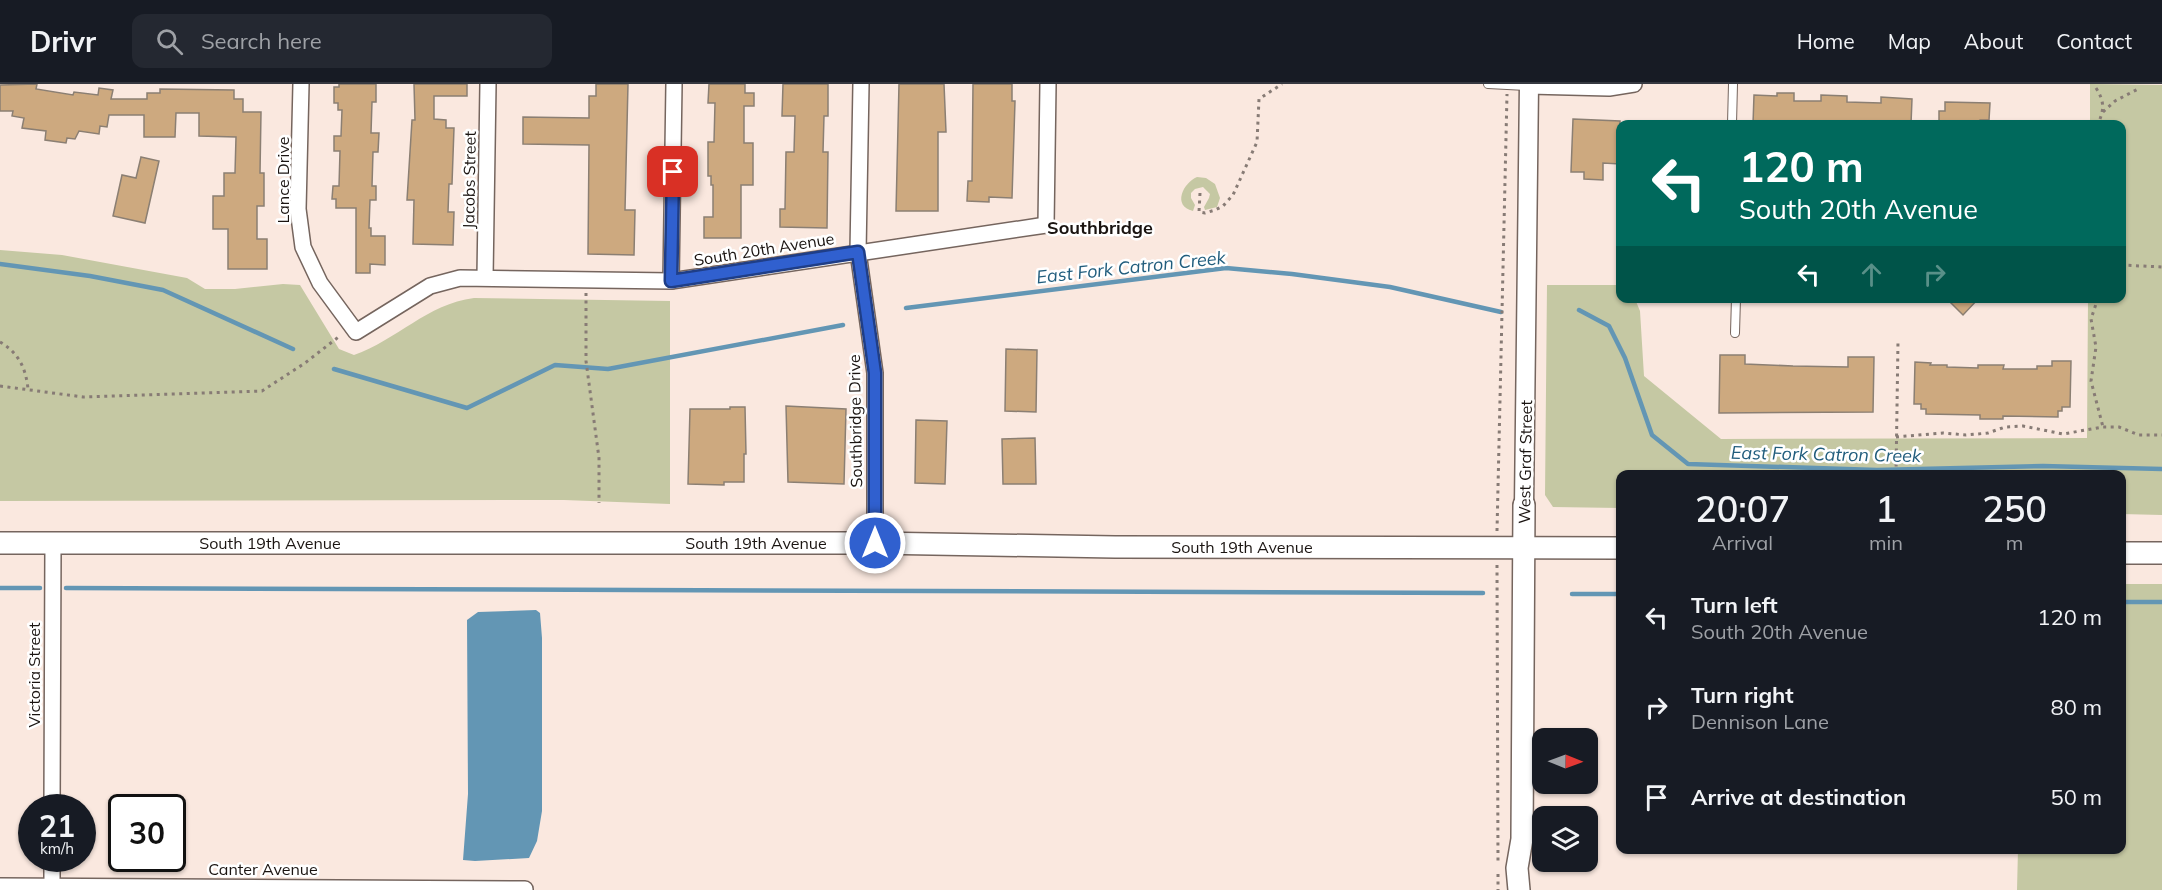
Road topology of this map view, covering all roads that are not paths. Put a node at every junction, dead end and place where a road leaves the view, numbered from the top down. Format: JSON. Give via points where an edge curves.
{"nodes":[{"id":1,"x":301,"y":84,"type":"edge"},
{"id":2,"x":488,"y":84,"type":"edge"},
{"id":3,"x":674,"y":84,"type":"edge"},
{"id":4,"x":861,"y":84,"type":"edge"},
{"id":5,"x":1048,"y":84,"type":"edge"},
{"id":6,"x":1488,"y":84,"type":"edge"},
{"id":7,"x":1635,"y":84,"type":"edge"},
{"id":8,"x":1733,"y":84,"type":"edge"},
{"id":9,"x":1507,"y":85,"type":"edge"},
{"id":10,"x":1529,"y":85,"type":"edge"},
{"id":11,"x":1732,"y":120,"type":"edge"},
{"id":12,"x":858,"y":252,"type":"junction"},
{"id":13,"x":486,"y":277,"type":"junction"},
{"id":14,"x":671,"y":281,"type":"junction"},
{"id":15,"x":1736,"y":303,"type":"edge"},
{"id":16,"x":354,"y":329,"type":"joint"},
{"id":17,"x":1735,"y":333,"type":"dead end"},
{"id":18,"x":1524,"y":505,"type":"joint"},
{"id":19,"x":0,"y":543,"type":"edge"},
{"id":20,"x":875,"y":543,"type":"junction"},
{"id":21,"x":53,"y":544,"type":"junction"},
{"id":22,"x":1524,"y":547,"type":"junction"},
{"id":23,"x":1616,"y":548,"type":"edge"},
{"id":24,"x":2126,"y":553,"type":"edge"},
{"id":25,"x":2162,"y":553,"type":"edge"},
{"id":26,"x":52,"y":794,"type":"edge"},
{"id":27,"x":1522,"y":839,"type":"junction"},
{"id":28,"x":52,"y":872,"type":"edge"},
{"id":29,"x":0,"y":886,"type":"edge"},
{"id":30,"x":52,"y":888,"type":"edge"},
{"id":31,"x":293,"y":889,"type":"edge"},
{"id":32,"x":453,"y":889,"type":"edge"},
{"id":33,"x":525,"y":889,"type":"edge"},
{"id":34,"x":1519,"y":890,"type":"edge"},
{"id":35,"x":1533,"y":890,"type":"edge"}],
"edges":[{"from":1,"to":16,"type":"street","name":"Lance Drive","via":[[298,209],[303,247],[320,283]]},
{"from":2,"to":13,"type":"street","name":"Jacobs Street"},
{"from":3,"to":14,"type":"street"},
{"from":4,"to":12,"type":"street","name":"Southbridge Drive"},
{"from":5,"to":12,"type":"street","name":"South 20th Avenue","via":[[1046,225]]},
{"from":6,"to":9,"type":"lane"},
{"from":7,"to":10,"type":"street","via":[[1609,88]]},
{"from":8,"to":11,"type":"lane"},
{"from":9,"to":10,"type":"lane"},
{"from":10,"to":18,"type":"street","name":"West Graf Street"},
{"from":12,"to":14,"type":"street","name":"South 20th Avenue"},
{"from":12,"to":20,"type":"street","name":"Southbridge Drive","via":[[875,373]]},
{"from":13,"to":14,"type":"street","name":"South 20th Avenue"},
{"from":13,"to":16,"type":"street","name":"South 20th Avenue","via":[[460,278],[430,286]]},
{"from":15,"to":17,"type":"lane"},
{"from":18,"to":22,"type":"main road","name":"West Graf Street"},
{"from":19,"to":21,"type":"main road","name":"South 19th Avenue"},
{"from":20,"to":21,"type":"main road","name":"South 19th Avenue"},
{"from":20,"to":22,"type":"main road","name":"South 19th Avenue"},
{"from":21,"to":26,"type":"street","name":"Victoria Street"},
{"from":22,"to":23,"type":"main road","name":"South 19th Avenue"},
{"from":22,"to":27,"type":"main road","name":"West Graf Street"},
{"from":24,"to":25,"type":"main road"},
{"from":27,"to":34,"type":"main road","name":"West Graf Street","via":[[1517,868]]},
{"from":27,"to":35,"type":"main road","name":"West Graf Street"},
{"from":28,"to":30,"type":"street"},
{"from":29,"to":30,"type":"street","name":"Canter Avenue"},
{"from":30,"to":31,"type":"street","name":"Canter Avenue"},
{"from":31,"to":32,"type":"street","name":"Canter Avenue"},
{"from":32,"to":33,"type":"street","name":"Canter Avenue"}]}
